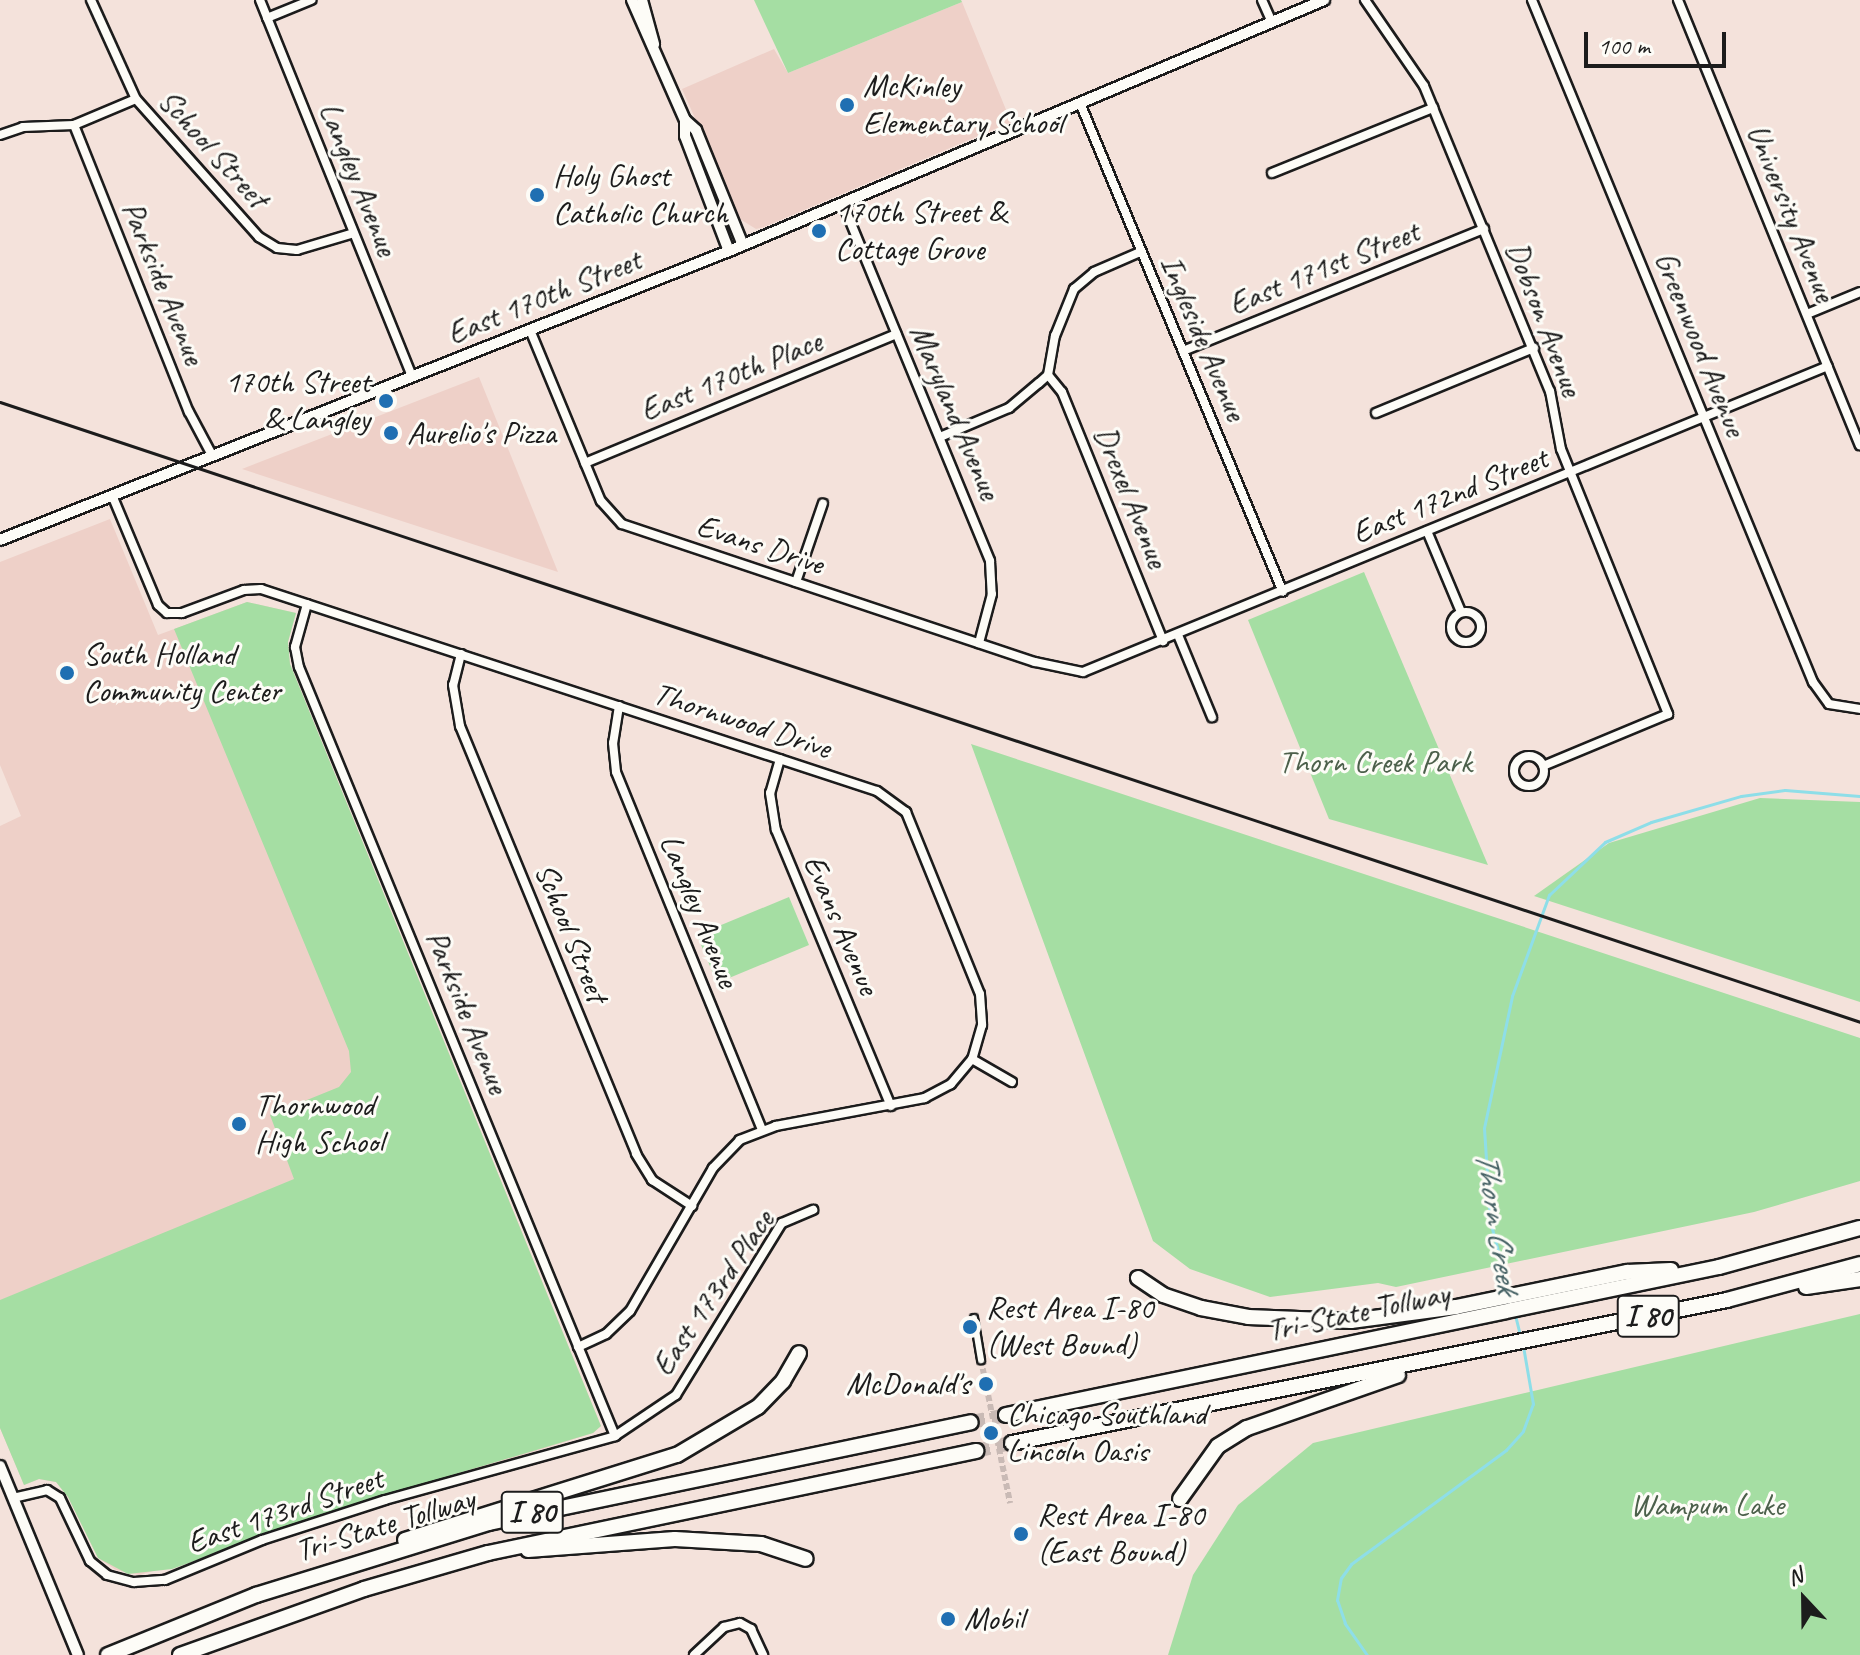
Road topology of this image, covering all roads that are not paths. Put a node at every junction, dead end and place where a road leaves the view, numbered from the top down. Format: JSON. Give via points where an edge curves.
{"nodes":[{"id":1,"x":91,"y":0,"type":"edge"},
{"id":2,"x":260,"y":0,"type":"edge"},
{"id":3,"x":311,"y":0,"type":"edge"},
{"id":4,"x":632,"y":0,"type":"edge"},
{"id":5,"x":642,"y":0,"type":"edge"},
{"id":6,"x":1262,"y":0,"type":"edge"},
{"id":7,"x":1324,"y":0,"type":"edge"},
{"id":8,"x":1365,"y":0,"type":"edge"},
{"id":9,"x":1532,"y":0,"type":"edge"},
{"id":10,"x":1678,"y":0,"type":"edge"},
{"id":11,"x":267,"y":18,"type":"junction"},
{"id":12,"x":1272,"y":22,"type":"junction"},
{"id":13,"x":654,"y":44,"type":"junction"},
{"id":14,"x":136,"y":99,"type":"junction"},
{"id":15,"x":1080,"y":103,"type":"junction"},
{"id":16,"x":1433,"y":108,"type":"junction"},
{"id":17,"x":685,"y":120,"type":"junction"},
{"id":18,"x":74,"y":125,"type":"junction"},
{"id":19,"x":1,"y":131,"type":"edge"},
{"id":20,"x":1272,"y":173,"type":"dead end"},
{"id":21,"x":843,"y":204,"type":"junction"},
{"id":22,"x":1484,"y":229,"type":"junction"},
{"id":23,"x":354,"y":233,"type":"junction"},
{"id":24,"x":743,"y":245,"type":"junction"},
{"id":25,"x":729,"y":251,"type":"junction"},
{"id":26,"x":1140,"y":252,"type":"junction"},
{"id":27,"x":1860,"y":292,"type":"edge"},
{"id":28,"x":1807,"y":314,"type":"junction"},
{"id":29,"x":530,"y":330,"type":"junction"},
{"id":30,"x":896,"y":334,"type":"junction"},
{"id":31,"x":1534,"y":348,"type":"junction"},
{"id":32,"x":1183,"y":351,"type":"junction"},
{"id":33,"x":1828,"y":366,"type":"junction"},
{"id":34,"x":1048,"y":375,"type":"junction"},
{"id":35,"x":412,"y":377,"type":"junction"},
{"id":36,"x":1376,"y":413,"type":"dead end"},
{"id":37,"x":1704,"y":418,"type":"junction"},
{"id":38,"x":940,"y":437,"type":"junction"},
{"id":39,"x":1860,"y":445,"type":"edge"},
{"id":40,"x":212,"y":455,"type":"junction"},
{"id":41,"x":585,"y":463,"type":"junction"},
{"id":42,"x":1570,"y":473,"type":"junction"},
{"id":43,"x":112,"y":495,"type":"junction"},
{"id":44,"x":823,"y":503,"type":"dead end"},
{"id":45,"x":1427,"y":531,"type":"junction"},
{"id":46,"x":0,"y":540,"type":"edge"},
{"id":47,"x":796,"y":582,"type":"junction"},
{"id":48,"x":1283,"y":592,"type":"junction"},
{"id":49,"x":307,"y":604,"type":"junction"},
{"id":50,"x":1461,"y":612,"type":"dead end"},
{"id":51,"x":1178,"y":635,"type":"junction"},
{"id":52,"x":1163,"y":641,"type":"junction"},
{"id":53,"x":979,"y":643,"type":"junction"},
{"id":54,"x":461,"y":654,"type":"junction"},
{"id":55,"x":1090,"y":670,"type":"joint"},
{"id":56,"x":619,"y":706,"type":"junction"},
{"id":57,"x":1860,"y":709,"type":"edge"},
{"id":58,"x":1212,"y":717,"type":"dead end"},
{"id":59,"x":780,"y":759,"type":"junction"},
{"id":60,"x":1543,"y":766,"type":"dead end"},
{"id":61,"x":972,"y":1059,"type":"junction"},
{"id":62,"x":1012,"y":1082,"type":"dead end"},
{"id":63,"x":891,"y":1106,"type":"junction"},
{"id":64,"x":762,"y":1130,"type":"junction"},
{"id":65,"x":692,"y":1206,"type":"junction"},
{"id":66,"x":813,"y":1210,"type":"dead end"},
{"id":67,"x":1860,"y":1228,"type":"edge"},
{"id":68,"x":1860,"y":1264,"type":"edge"},
{"id":69,"x":1138,"y":1278,"type":"dead end"},
{"id":70,"x":1860,"y":1279,"type":"edge"},
{"id":71,"x":1727,"y":1300,"type":"junction"},
{"id":72,"x":1457,"y":1313,"type":"junction"},
{"id":73,"x":974,"y":1318,"type":"dead end"},
{"id":74,"x":578,"y":1347,"type":"junction"},
{"id":75,"x":799,"y":1353,"type":"dead end"},
{"id":76,"x":1444,"y":1359,"type":"junction"},
{"id":77,"x":981,"y":1360,"type":"tunnel mouth"},
{"id":78,"x":1006,"y":1415,"type":"tunnel mouth"},
{"id":79,"x":971,"y":1422,"type":"tunnel mouth"},
{"id":80,"x":615,"y":1436,"type":"junction"},
{"id":81,"x":1012,"y":1443,"type":"tunnel mouth"},
{"id":82,"x":976,"y":1451,"type":"tunnel mouth"},
{"id":83,"x":0,"y":1466,"type":"edge"},
{"id":84,"x":13,"y":1498,"type":"junction"},
{"id":85,"x":1180,"y":1499,"type":"dead end"},
{"id":86,"x":488,"y":1553,"type":"junction"},
{"id":87,"x":370,"y":1558,"type":"junction"},
{"id":88,"x":806,"y":1559,"type":"dead end"},
{"id":89,"x":78,"y":1655,"type":"edge"},
{"id":90,"x":108,"y":1655,"type":"edge"},
{"id":91,"x":180,"y":1655,"type":"edge"},
{"id":92,"x":694,"y":1655,"type":"edge"},
{"id":93,"x":763,"y":1655,"type":"edge"}],
"edges":[{"from":1,"to":14,"type":"street","name":"School Street"},
{"from":2,"to":11,"type":"street","name":"Langley Avenue"},
{"from":3,"to":11,"type":"street"},
{"from":4,"to":13,"type":"street"},
{"from":5,"to":13,"type":"street"},
{"from":6,"to":12,"type":"street"},
{"from":7,"to":12,"type":"street","name":"East 170th Street"},
{"from":8,"to":16,"type":"street","name":"Dobson Avenue","via":[[1419,78]]},
{"from":9,"to":37,"type":"street","name":"Greenwood Avenue"},
{"from":10,"to":28,"type":"street","name":"University Avenue"},
{"from":11,"to":23,"type":"street","name":"Langley Avenue"},
{"from":12,"to":15,"type":"street","name":"East 170th Street"},
{"from":13,"to":17,"type":"street"},
{"from":14,"to":18,"type":"street"},
{"from":14,"to":23,"type":"street","name":"School Street","via":[[259,237],[277,248],[297,250]]},
{"from":15,"to":21,"type":"street","name":"East 170th Street"},
{"from":15,"to":26,"type":"street","name":"Ingleside Avenue"},
{"from":16,"to":20,"type":"street"},
{"from":16,"to":22,"type":"street","name":"Dobson Avenue"},
{"from":17,"to":24,"type":"street","via":[[696,130]]},
{"from":17,"to":25,"type":"street","via":[[685,136]]},
{"from":18,"to":19,"type":"street"},
{"from":18,"to":40,"type":"street","name":"Parkside Avenue","via":[[189,412]]},
{"from":21,"to":24,"type":"street","name":"East 170th Street"},
{"from":21,"to":30,"type":"street","name":"Maryland Avenue"},
{"from":22,"to":31,"type":"street","name":"Dobson Avenue"},
{"from":22,"to":32,"type":"street","name":"East 171st Street"},
{"from":23,"to":35,"type":"street","name":"Langley Avenue"},
{"from":24,"to":25,"type":"street","name":"East 170th Street"},
{"from":25,"to":29,"type":"street","name":"East 170th Street"},
{"from":26,"to":32,"type":"street","name":"Ingleside Avenue"},
{"from":26,"to":34,"type":"street","via":[[1094,272],[1074,289],[1055,336]]},
{"from":27,"to":28,"type":"street"},
{"from":28,"to":33,"type":"street","name":"University Avenue"},
{"from":29,"to":35,"type":"street","name":"East 170th Street"},
{"from":29,"to":41,"type":"street","name":"Evans Drive"},
{"from":30,"to":38,"type":"street","name":"Maryland Avenue"},
{"from":30,"to":41,"type":"street","name":"East 170th Place"},
{"from":31,"to":36,"type":"street"},
{"from":31,"to":42,"type":"street","name":"Dobson Avenue"},
{"from":32,"to":48,"type":"street","name":"Ingleside Avenue"},
{"from":33,"to":37,"type":"street","name":"East 172nd Street"},
{"from":33,"to":39,"type":"street","name":"University Avenue"},
{"from":34,"to":38,"type":"street","via":[[1009,408]]},
{"from":34,"to":52,"type":"street","name":"Drexel Avenue","via":[[1062,392]]},
{"from":35,"to":40,"type":"street","name":"East 170th Street"},
{"from":37,"to":42,"type":"street","name":"East 172nd Street"},
{"from":37,"to":57,"type":"street","name":"Greenwood Avenue","via":[[1813,682],[1829,704]]},
{"from":38,"to":53,"type":"street","name":"Maryland Avenue","via":[[992,572]]},
{"from":40,"to":43,"type":"street","name":"East 170th Street"},
{"from":41,"to":47,"type":"street","name":"Evans Drive","via":[[605,509],[622,524]]},
{"from":42,"to":45,"type":"street","name":"East 172nd Street"},
{"from":42,"to":60,"type":"street","name":"Dobson Avenue","via":[[1668,714]]},
{"from":43,"to":46,"type":"street","name":"East 170th Street"},
{"from":43,"to":49,"type":"street","via":[[162,610],[182,613],[252,589]]},
{"from":44,"to":47,"type":"street"},
{"from":45,"to":48,"type":"street","name":"East 172nd Street"},
{"from":45,"to":50,"type":"street"},
{"from":47,"to":53,"type":"street","name":"Evans Drive"},
{"from":48,"to":51,"type":"street","name":"East 172nd Street"},
{"from":49,"to":54,"type":"street","name":"Thornwood Drive"},
{"from":49,"to":74,"type":"street","name":"Parkside Avenue","via":[[295,647],[299,667]]},
{"from":51,"to":52,"type":"street","name":"East 172nd Street"},
{"from":51,"to":58,"type":"street"},
{"from":52,"to":55,"type":"street","name":"East 172nd Street"},
{"from":53,"to":55,"type":"street","name":"Evans Drive","via":[[1063,669]]},
{"from":54,"to":56,"type":"street","name":"Thornwood Drive"},
{"from":54,"to":65,"type":"street","name":"School Street","via":[[453,685],[460,726],[629,1139],[652,1180]]},
{"from":56,"to":59,"type":"street","name":"Thornwood Drive"},
{"from":56,"to":64,"type":"street","name":"Langley Avenue","via":[[613,743],[616,772]]},
{"from":59,"to":61,"type":"street","name":"Thornwood Drive","via":[[877,791],[906,812],[980,994],[982,1025]]},
{"from":59,"to":63,"type":"street","name":"Evans Avenue","via":[[770,793],[776,830]]},
{"from":61,"to":62,"type":"street"},
{"from":61,"to":63,"type":"street","via":[[943,1090]]},
{"from":63,"to":64,"type":"street"},
{"from":64,"to":65,"type":"street","via":[[723,1155]]},
{"from":65,"to":74,"type":"street","via":[[630,1311],[606,1334]]},
{"from":66,"to":80,"type":"street","name":"East 173rd Place","via":[[782,1223],[676,1395]]},
{"from":67,"to":72,"type":"highway","number":"I 80","via":[[1719,1267],[1627,1272]]},
{"from":68,"to":71,"type":"highway","name":"Tri-State Tollway","number":"I 80"},
{"from":69,"to":72,"type":"highway","via":[[1188,1304],[1248,1317],[1351,1321]]},
{"from":70,"to":71,"type":"highway"},
{"from":71,"to":76,"type":"highway","name":"Tri-State Tollway","number":"I 80"},
{"from":72,"to":78,"type":"highway","name":"Tri-State Tollway"},
{"from":73,"to":77,"type":"street"},
{"from":74,"to":80,"type":"street","name":"Parkside Avenue"},
{"from":75,"to":87,"type":"highway","via":[[783,1381],[758,1407],[689,1449],[416,1534]]},
{"from":76,"to":81,"type":"highway","name":"Tri-State Tollway","number":"I 80"},
{"from":76,"to":85,"type":"highway","via":[[1247,1428],[1218,1446]]},
{"from":79,"to":87,"type":"highway","name":"Tri-State Tollway","number":"I 80","via":[[561,1505]]},
{"from":80,"to":84,"type":"street","name":"East 173rd Street","via":[[385,1500],[262,1540],[165,1580],[134,1582],[107,1575],[90,1561],[60,1498],[47,1490]]},
{"from":82,"to":86,"type":"highway","name":"Tri-State Tollway","number":"I 80"},
{"from":83,"to":84,"type":"street"},
{"from":84,"to":89,"type":"street"},
{"from":86,"to":88,"type":"highway","via":[[675,1539],[761,1544]]},
{"from":86,"to":91,"type":"highway","name":"Tri-State Tollway","number":"I 80","via":[[335,1598]]},
{"from":87,"to":90,"type":"highway","name":"Tri-State Tollway","number":"I 80","via":[[256,1595]]},
{"from":92,"to":93,"type":"street","via":[[732,1623],[745,1625]]}]}
